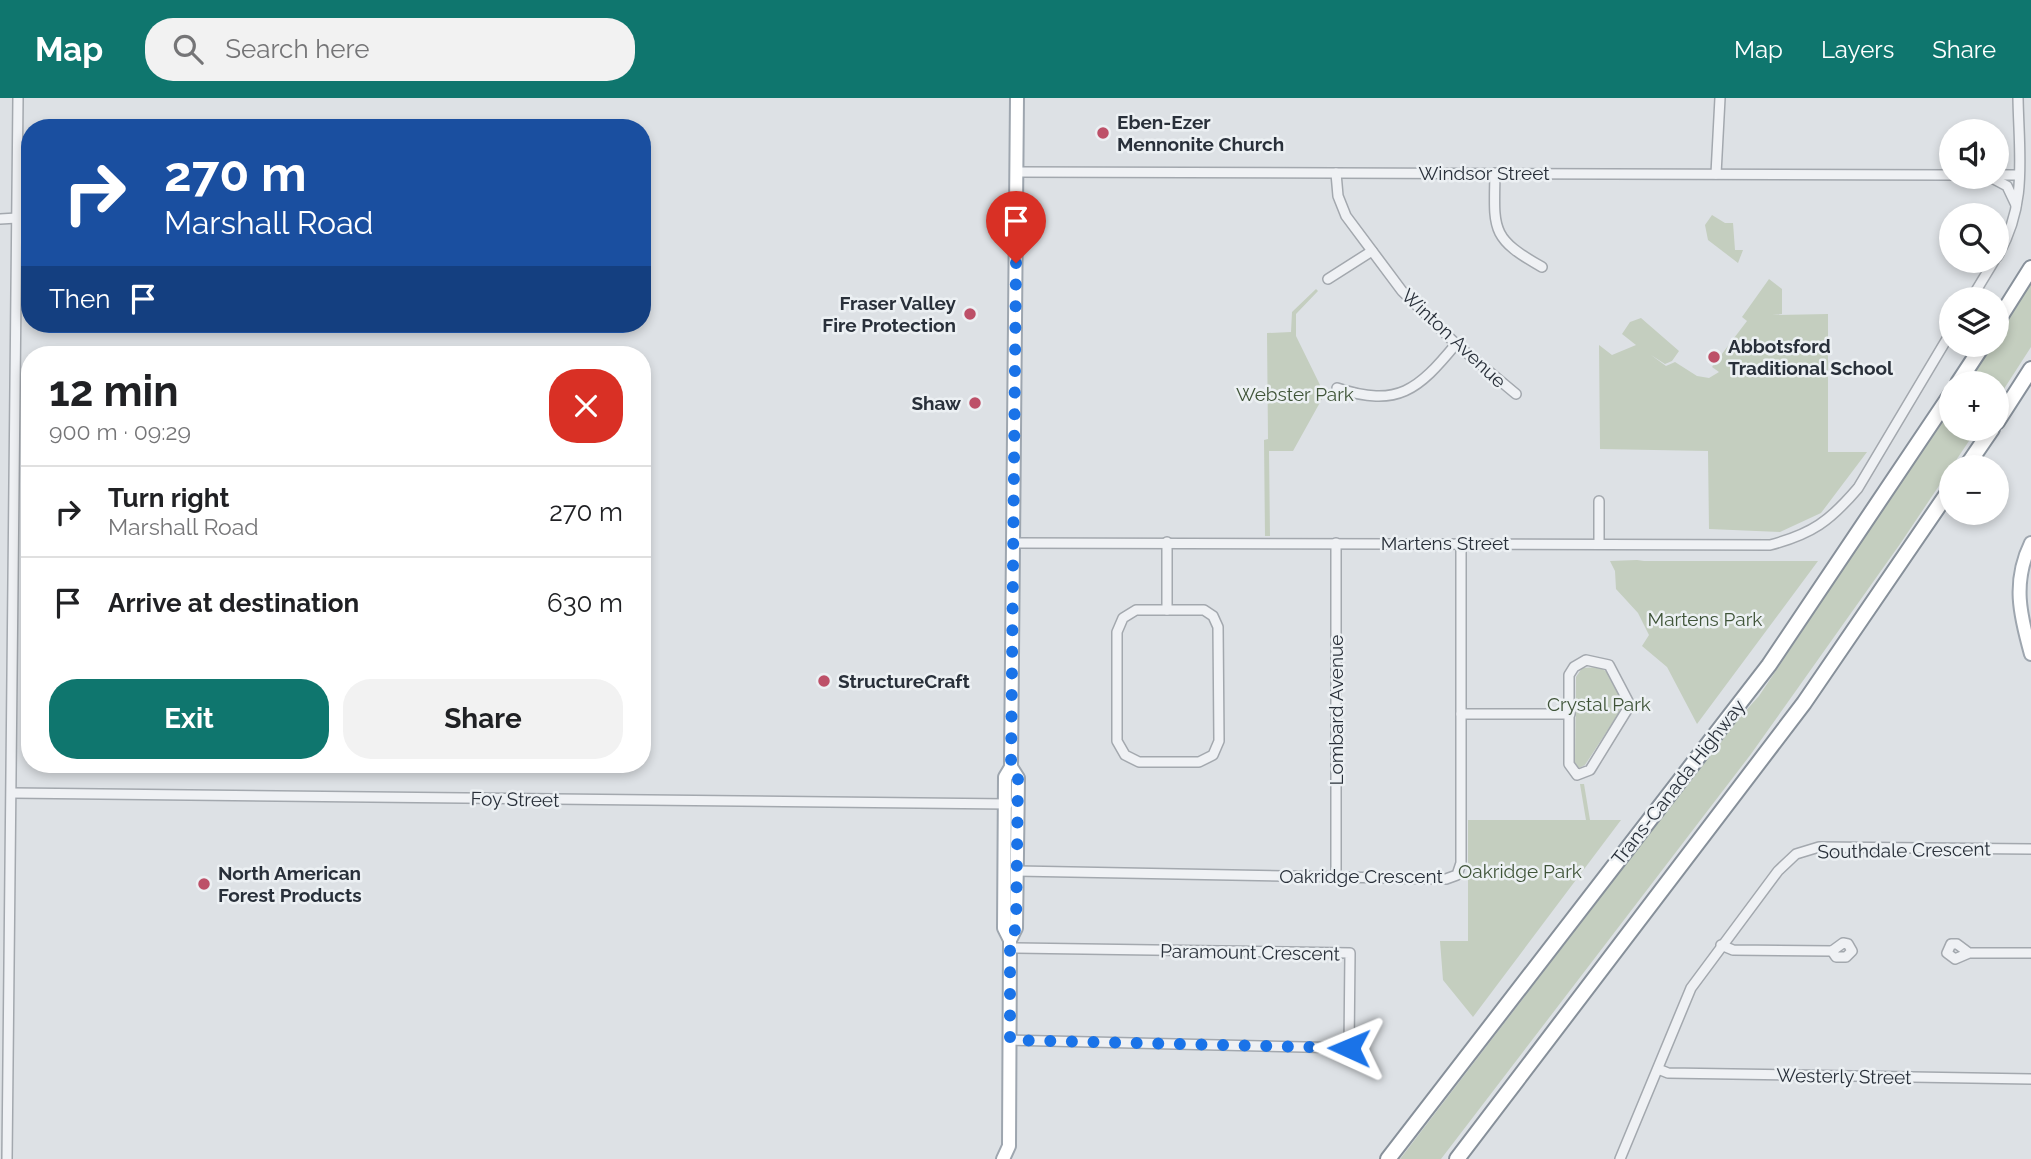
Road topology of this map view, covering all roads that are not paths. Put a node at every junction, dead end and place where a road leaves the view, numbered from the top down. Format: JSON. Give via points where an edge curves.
{"nodes":[{"id":1,"x":18,"y":98,"type":"edge"},
{"id":2,"x":1017,"y":98,"type":"edge"},
{"id":3,"x":1720,"y":98,"type":"edge"},
{"id":4,"x":2018,"y":98,"type":"edge"},
{"id":5,"x":1017,"y":172,"type":"junction"},
{"id":6,"x":1336,"y":173,"type":"junction"},
{"id":7,"x":1495,"y":173,"type":"junction"},
{"id":8,"x":1717,"y":173,"type":"junction"},
{"id":9,"x":1939,"y":175,"type":"edge"},
{"id":10,"x":2009,"y":175,"type":"edge"},
{"id":11,"x":2019,"y":175,"type":"junction"},
{"id":12,"x":2008,"y":189,"type":"edge"},
{"id":13,"x":2018,"y":210,"type":"junction"},
{"id":14,"x":0,"y":219,"type":"edge"},
{"id":15,"x":17,"y":219,"type":"junction"},
{"id":16,"x":2009,"y":236,"type":"edge"},
{"id":17,"x":1372,"y":251,"type":"junction"},
{"id":18,"x":1542,"y":267,"type":"dead end"},
{"id":19,"x":2031,"y":268,"type":"edge"},
{"id":20,"x":1328,"y":279,"type":"dead end"},
{"id":21,"x":2009,"y":303,"type":"edge"},
{"id":22,"x":1456,"y":344,"type":"junction"},
{"id":23,"x":1939,"y":352,"type":"edge"},
{"id":24,"x":2031,"y":369,"type":"edge"},
{"id":25,"x":1337,"y":388,"type":"dead end"},
{"id":26,"x":1516,"y":394,"type":"dead end"},
{"id":27,"x":2009,"y":403,"type":"edge"},
{"id":28,"x":1939,"y":412,"type":"edge"},
{"id":29,"x":1599,"y":502,"type":"dead end"},
{"id":30,"x":1939,"y":506,"type":"edge"},
{"id":31,"x":1167,"y":542,"type":"junction"},
{"id":32,"x":1012,"y":543,"type":"junction"},
{"id":33,"x":1461,"y":543,"type":"junction"},
{"id":34,"x":2031,"y":543,"type":"edge"},
{"id":35,"x":1336,"y":544,"type":"junction"},
{"id":36,"x":1599,"y":544,"type":"junction"},
{"id":37,"x":1167,"y":610,"type":"junction"},
{"id":38,"x":2031,"y":654,"type":"edge"},
{"id":39,"x":1461,"y":714,"type":"junction"},
{"id":40,"x":1570,"y":714,"type":"junction"},
{"id":41,"x":12,"y":793,"type":"junction"},
{"id":42,"x":1011,"y":804,"type":"junction"},
{"id":43,"x":2031,"y":849,"type":"edge"},
{"id":44,"x":1017,"y":871,"type":"junction"},
{"id":45,"x":1336,"y":877,"type":"junction"},
{"id":46,"x":1010,"y":944,"type":"junction"},
{"id":47,"x":1721,"y":945,"type":"junction"},
{"id":48,"x":1832,"y":951,"type":"dead end"},
{"id":49,"x":1969,"y":953,"type":"dead end"},
{"id":50,"x":2031,"y":953,"type":"edge"},
{"id":51,"x":1010,"y":1040,"type":"junction"},
{"id":52,"x":1658,"y":1069,"type":"junction"},
{"id":53,"x":2031,"y":1079,"type":"edge"},
{"id":54,"x":1009,"y":1146,"type":"junction"},
{"id":55,"x":7,"y":1159,"type":"edge"},
{"id":56,"x":1003,"y":1159,"type":"edge"},
{"id":57,"x":1016,"y":1159,"type":"edge"},
{"id":58,"x":1388,"y":1159,"type":"edge"},
{"id":59,"x":1457,"y":1159,"type":"edge"},
{"id":60,"x":1620,"y":1159,"type":"edge"}],
"edges":[{"from":1,"to":15,"type":"street"},
{"from":2,"to":5,"type":"main road"},
{"from":3,"to":8,"type":"street"},
{"from":4,"to":11,"type":"street"},
{"from":5,"to":6,"type":"street","name":"Windsor Street"},
{"from":5,"to":32,"type":"main road"},
{"from":6,"to":7,"type":"street","name":"Windsor Street"},
{"from":6,"to":17,"type":"street","name":"Winton Avenue","via":[[1342,206]]},
{"from":7,"to":8,"type":"street","name":"Windsor Street"},
{"from":7,"to":18,"type":"street","via":[[1498,233],[1513,251]]},
{"from":8,"to":9,"type":"street","name":"Windsor Street"},
{"from":10,"to":11,"type":"street"},
{"from":11,"to":13,"type":"street"},
{"from":12,"to":13,"type":"street"},
{"from":13,"to":16,"type":"street"},
{"from":14,"to":15,"type":"street"},
{"from":15,"to":41,"type":"street"},
{"from":17,"to":20,"type":"street"},
{"from":17,"to":22,"type":"street","name":"Winton Avenue","via":[[1412,303]]},
{"from":19,"to":21,"type":"highway"},
{"from":22,"to":25,"type":"street","via":[[1428,378],[1394,396],[1363,396]]},
{"from":22,"to":26,"type":"street","name":"Winton Avenue"},
{"from":23,"to":36,"type":"street","name":"Martens Street","via":[[1857,488],[1822,525],[1798,538],[1770,545]]},
{"from":24,"to":27,"type":"highway"},
{"from":28,"to":58,"type":"highway","name":"Trans-Canada Highway","via":[[1769,665]]},
{"from":29,"to":36,"type":"street"},
{"from":30,"to":59,"type":"highway","via":[[1804,703]]},
{"from":31,"to":32,"type":"street","name":"Martens Street"},
{"from":31,"to":35,"type":"street","name":"Martens Street"},
{"from":31,"to":37,"type":"street"},
{"from":32,"to":42,"type":"main road","via":[[1011,767],[1018,778]]},
{"from":33,"to":35,"type":"street","name":"Martens Street"},
{"from":33,"to":36,"type":"street","name":"Martens Street"},
{"from":33,"to":39,"type":"street","name":"Oakridge Crescent"},
{"from":34,"to":38,"type":"main road","via":[[2020,570],[2018,603]]},
{"from":35,"to":45,"type":"street","name":"Lombard Avenue"},
{"from":37,"to":37,"type":"street","via":[[1136,610],[1123,618],[1117,632],[1117,741],[1125,755],[1139,762],[1199,762],[1213,755],[1219,741],[1218,627],[1204,610]]},
{"from":39,"to":40,"type":"street"},
{"from":39,"to":45,"type":"street","name":"Oakridge Crescent","via":[[1461,863],[1457,874],[1446,879]]},
{"from":40,"to":40,"type":"street","via":[[1569,764],[1577,775],[1584,774],[1630,705],[1609,665],[1586,660],[1574,667],[1569,675]]},
{"from":41,"to":42,"type":"street","name":"Foy Street"},
{"from":41,"to":55,"type":"street"},
{"from":42,"to":44,"type":"main road"},
{"from":42,"to":46,"type":"main road","via":[[1004,928]]},
{"from":43,"to":47,"type":"street","name":"Southdale Crescent","via":[[1808,850],[1796,854],[1778,871]]},
{"from":44,"to":45,"type":"street","name":"Oakridge Crescent"},
{"from":44,"to":46,"type":"main road","via":[[1016,928]]},
{"from":46,"to":51,"type":"main road"},
{"from":46,"to":51,"type":"street","name":"Paramount Crescent","via":[[1350,953],[1349,1048]]},
{"from":47,"to":48,"type":"street","via":[[1733,950]]},
{"from":47,"to":52,"type":"street","name":"Southdale Crescent","via":[[1691,988]]},
{"from":49,"to":50,"type":"street"},
{"from":51,"to":54,"type":"main road"},
{"from":52,"to":53,"type":"street","name":"Westerly Street","via":[[1668,1073]]},
{"from":52,"to":60,"type":"street","name":"Southdale Crescent"},
{"from":54,"to":56,"type":"main road"},
{"from":54,"to":57,"type":"main road"}]}
